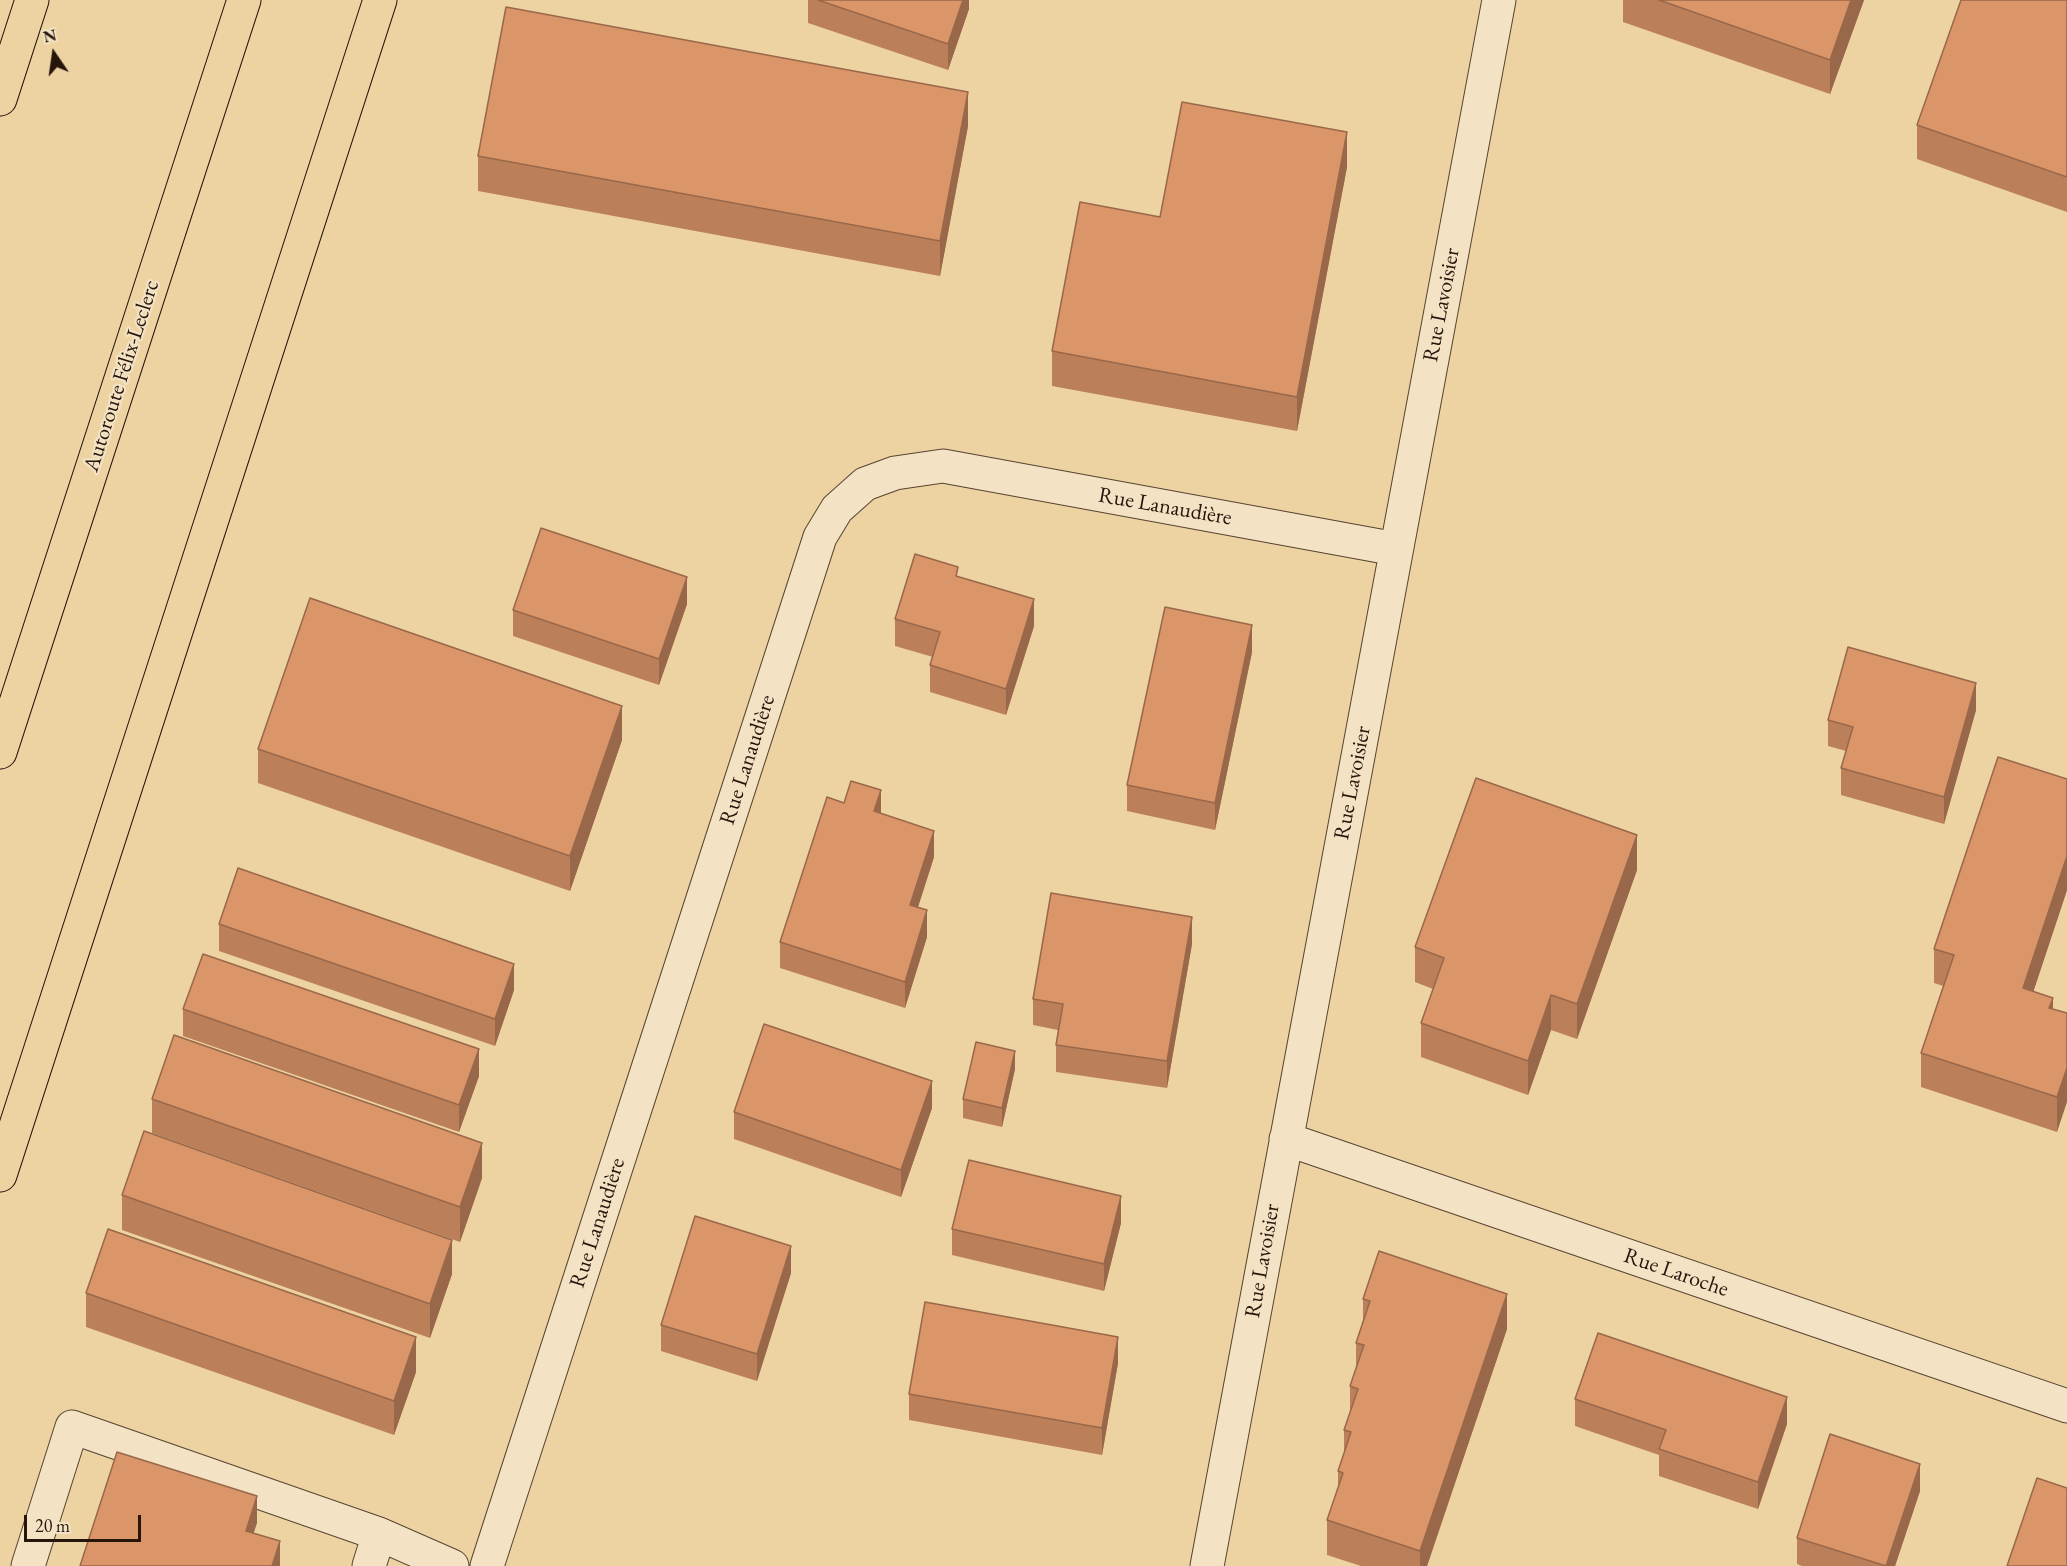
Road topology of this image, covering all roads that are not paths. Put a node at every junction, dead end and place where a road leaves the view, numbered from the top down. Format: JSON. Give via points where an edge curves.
{"nodes":[{"id":1,"x":32,"y":0,"type":"edge"},
{"id":2,"x":244,"y":0,"type":"edge"},
{"id":3,"x":380,"y":0,"type":"edge"},
{"id":4,"x":1499,"y":0,"type":"edge"},
{"id":5,"x":0,"y":99,"type":"edge"},
{"id":6,"x":1396,"y":549,"type":"junction"},
{"id":7,"x":0,"y":752,"type":"edge"},
{"id":8,"x":1286,"y":1139,"type":"junction"},
{"id":9,"x":0,"y":1175,"type":"edge"},
{"id":10,"x":2067,"y":1406,"type":"edge"},
{"id":11,"x":379,"y":1534,"type":"junction"},
{"id":12,"x":28,"y":1566,"type":"edge"},
{"id":13,"x":369,"y":1566,"type":"edge"},
{"id":14,"x":452,"y":1566,"type":"edge"},
{"id":15,"x":486,"y":1566,"type":"edge"},
{"id":16,"x":1207,"y":1566,"type":"edge"}],
"edges":[{"from":1,"to":5,"type":"highway"},
{"from":2,"to":7,"type":"highway","name":"Autoroute Félix-Leclerc"},
{"from":3,"to":9,"type":"highway"},
{"from":4,"to":6,"type":"street","name":"Rue Lavoisier"},
{"from":6,"to":8,"type":"street","name":"Rue Lavoisier"},
{"from":6,"to":15,"type":"street","name":"Rue Lanaudière","via":[[943,466],[894,473],[865,484],[837,509],[820,537]]},
{"from":8,"to":10,"type":"street","name":"Rue Laroche"},
{"from":8,"to":16,"type":"street","name":"Rue Lavoisier"},
{"from":11,"to":12,"type":"street","via":[[72,1427]]},
{"from":11,"to":13,"type":"street"},
{"from":11,"to":14,"type":"street"}]}
